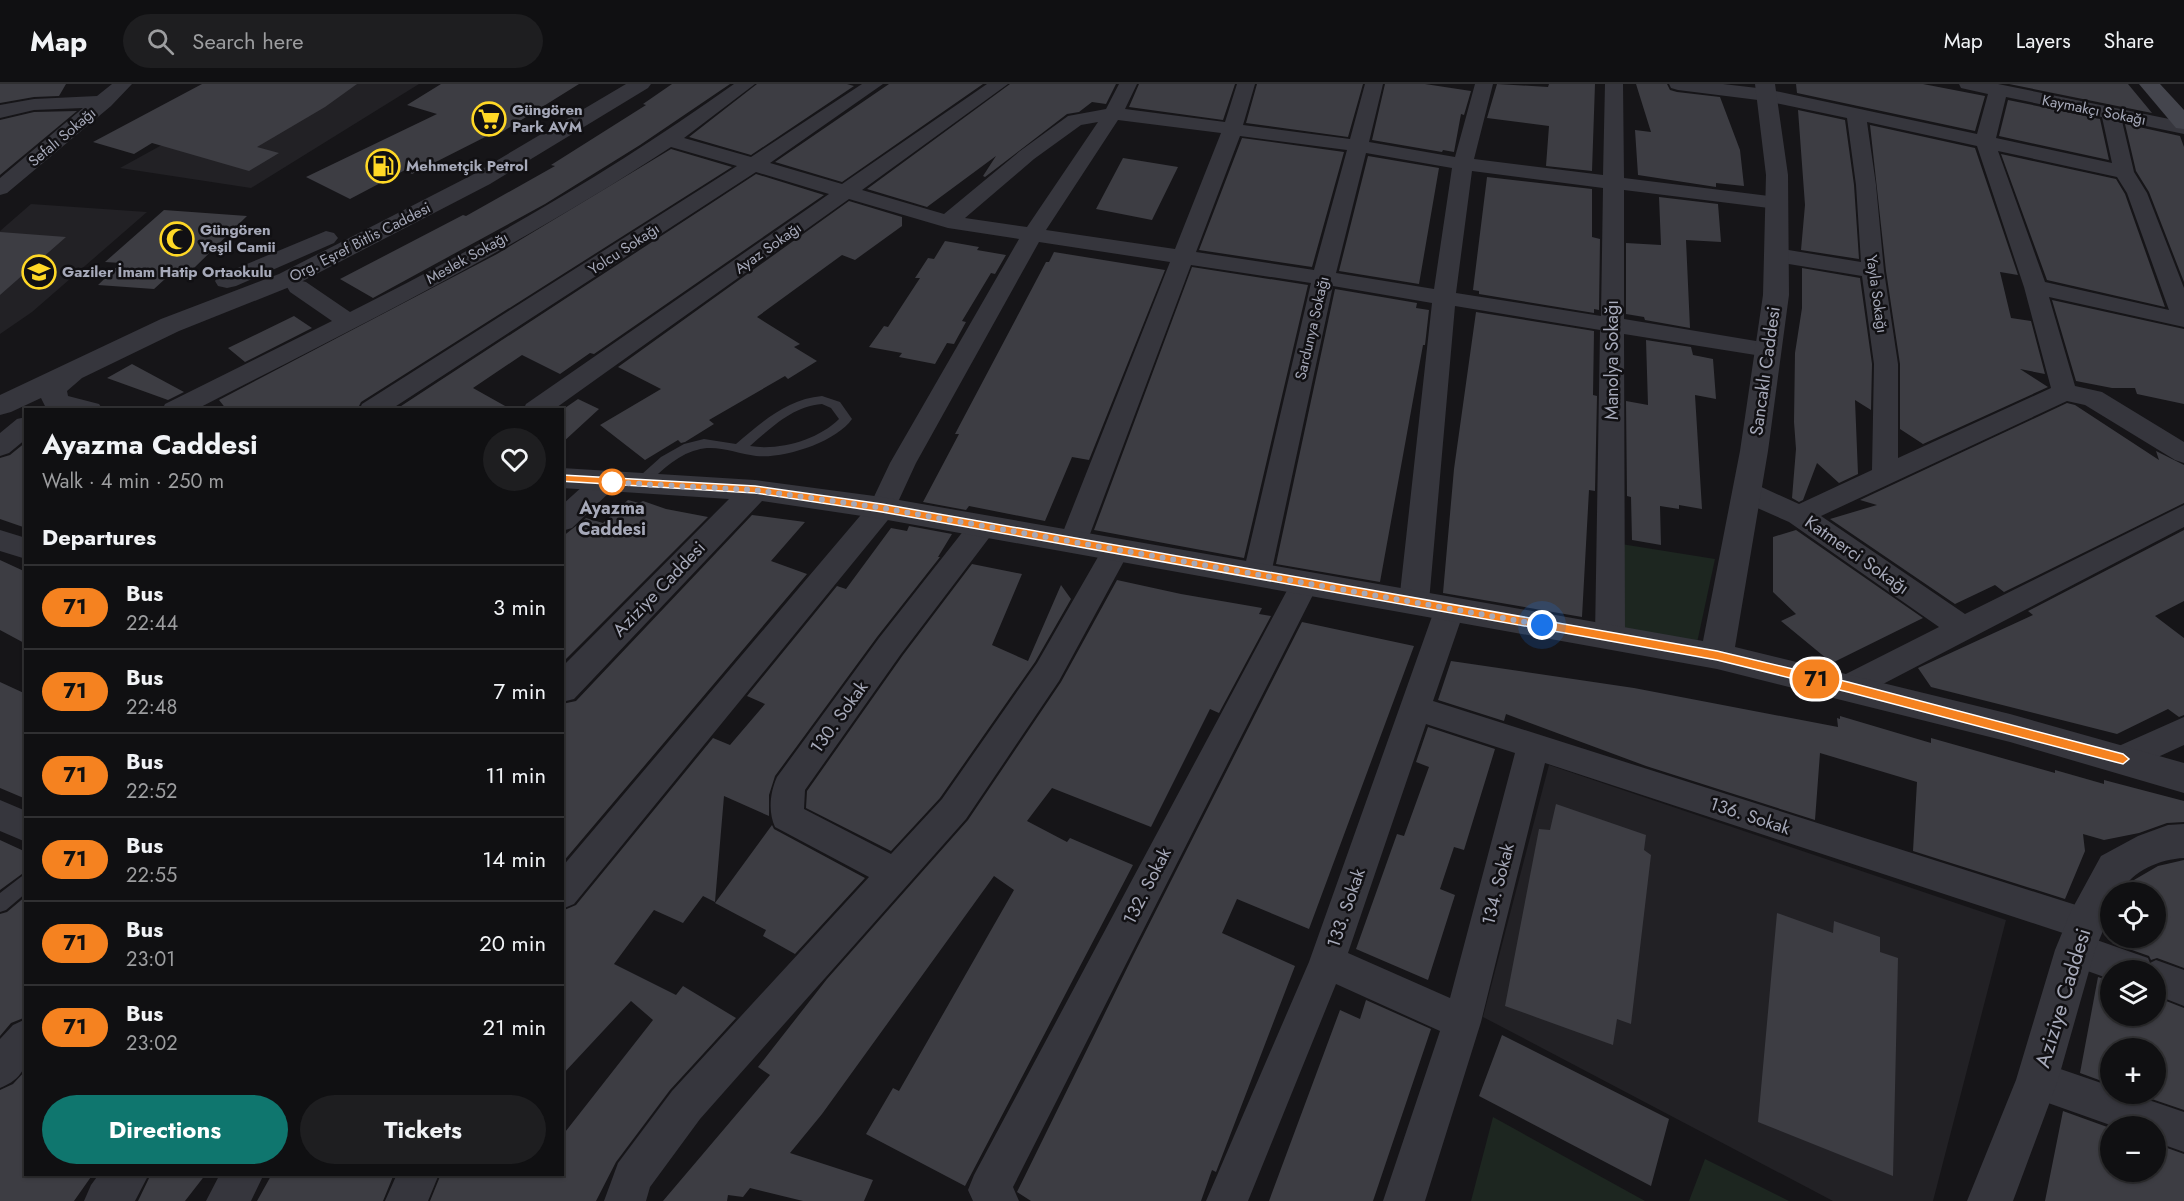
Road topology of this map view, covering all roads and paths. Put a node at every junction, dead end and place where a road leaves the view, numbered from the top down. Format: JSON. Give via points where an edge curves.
{"nodes":[{"id":1,"x":123,"y":84,"type":"edge"},
{"id":2,"x":619,"y":84,"type":"edge"},
{"id":3,"x":641,"y":84,"type":"edge"},
{"id":4,"x":746,"y":84,"type":"edge"},
{"id":5,"x":874,"y":84,"type":"edge"},
{"id":6,"x":999,"y":84,"type":"edge"},
{"id":7,"x":1128,"y":84,"type":"edge"},
{"id":8,"x":1246,"y":84,"type":"edge"},
{"id":9,"x":1374,"y":84,"type":"edge"},
{"id":10,"x":1485,"y":84,"type":"edge"},
{"id":11,"x":1614,"y":84,"type":"edge"},
{"id":12,"x":1678,"y":84,"type":"edge"},
{"id":13,"x":1968,"y":84,"type":"edge"},
{"id":14,"x":2149,"y":84,"type":"edge"},
{"id":15,"x":2168,"y":84,"type":"edge"},
{"id":16,"x":1766,"y":89,"type":"edge"},
{"id":17,"x":1998,"y":90,"type":"junction"},
{"id":18,"x":2184,"y":101,"type":"edge"},
{"id":19,"x":104,"y":102,"type":"junction"},
{"id":20,"x":0,"y":112,"type":"edge"},
{"id":21,"x":1113,"y":113,"type":"junction"},
{"id":22,"x":1856,"y":114,"type":"junction"},
{"id":23,"x":2111,"y":114,"type":"junction"},
{"id":24,"x":2184,"y":123,"type":"edge"},
{"id":25,"x":2184,"y":128,"type":"edge"},
{"id":26,"x":1232,"y":130,"type":"junction"},
{"id":27,"x":670,"y":140,"type":"junction"},
{"id":28,"x":1985,"y":141,"type":"junction"},
{"id":29,"x":1358,"y":146,"type":"junction"},
{"id":30,"x":1463,"y":164,"type":"junction"},
{"id":31,"x":753,"y":165,"type":"junction"},
{"id":32,"x":2124,"y":172,"type":"junction"},
{"id":33,"x":1613,"y":182,"type":"junction"},
{"id":34,"x":0,"y":189,"type":"edge"},
{"id":35,"x":848,"y":192,"type":"junction"},
{"id":36,"x":1777,"y":203,"type":"junction"},
{"id":37,"x":948,"y":222,"type":"junction"},
{"id":38,"x":1033,"y":234,"type":"junction"},
{"id":39,"x":1776,"y":255,"type":"junction"},
{"id":40,"x":1183,"y":257,"type":"junction"},
{"id":41,"x":304,"y":268,"type":"junction"},
{"id":42,"x":1873,"y":271,"type":"junction"},
{"id":43,"x":1323,"y":278,"type":"junction"},
{"id":44,"x":2035,"y":287,"type":"junction"},
{"id":45,"x":1444,"y":299,"type":"junction"},
{"id":46,"x":2184,"y":317,"type":"edge"},
{"id":47,"x":348,"y":321,"type":"junction"},
{"id":48,"x":1612,"y":325,"type":"junction"},
{"id":49,"x":1768,"y":350,"type":"junction"},
{"id":50,"x":76,"y":369,"type":"junction"},
{"id":51,"x":0,"y":390,"type":"edge"},
{"id":52,"x":2064,"y":392,"type":"junction"},
{"id":53,"x":0,"y":406,"type":"edge"},
{"id":54,"x":81,"y":408,"type":"edge"},
{"id":55,"x":178,"y":408,"type":"edge"},
{"id":56,"x":373,"y":408,"type":"edge"},
{"id":57,"x":538,"y":408,"type":"edge"},
{"id":58,"x":24,"y":410,"type":"edge"},
{"id":59,"x":24,"y":427,"type":"edge"},
{"id":60,"x":0,"y":447,"type":"edge"},
{"id":61,"x":738,"y":449,"type":"junction"},
{"id":62,"x":2184,"y":454,"type":"edge"},
{"id":63,"x":1885,"y":474,"type":"junction"},
{"id":64,"x":564,"y":478,"type":"edge"},
{"id":65,"x":604,"y":482,"type":"junction"},
{"id":66,"x":639,"y":483,"type":"junction"},
{"id":67,"x":755,"y":490,"type":"junction"},
{"id":68,"x":1747,"y":492,"type":"junction"},
{"id":69,"x":882,"y":508,"type":"junction"},
{"id":70,"x":1799,"y":515,"type":"junction"},
{"id":71,"x":2184,"y":515,"type":"edge"},
{"id":72,"x":564,"y":519,"type":"edge"},
{"id":73,"x":982,"y":527,"type":"junction"},
{"id":74,"x":0,"y":540,"type":"edge"},
{"id":75,"x":1073,"y":542,"type":"junction"},
{"id":76,"x":24,"y":548,"type":"edge"},
{"id":77,"x":1116,"y":550,"type":"junction"},
{"id":78,"x":1257,"y":574,"type":"junction"},
{"id":79,"x":1305,"y":583,"type":"junction"},
{"id":80,"x":1414,"y":602,"type":"junction"},
{"id":81,"x":1450,"y":608,"type":"junction"},
{"id":82,"x":1963,"y":628,"type":"junction"},
{"id":83,"x":1610,"y":637,"type":"junction"},
{"id":84,"x":1717,"y":656,"type":"junction"},
{"id":85,"x":564,"y":687,"type":"edge"},
{"id":86,"x":1848,"y":687,"type":"junction"},
{"id":87,"x":1416,"y":708,"type":"junction"},
{"id":88,"x":2184,"y":730,"type":"edge"},
{"id":89,"x":1533,"y":745,"type":"junction"},
{"id":90,"x":2123,"y":759,"type":"junction"},
{"id":91,"x":2184,"y":778,"type":"edge"},
{"id":92,"x":2184,"y":790,"type":"edge"},
{"id":93,"x":0,"y":815,"type":"edge"},
{"id":94,"x":24,"y":826,"type":"edge"},
{"id":95,"x":2184,"y":841,"type":"edge"},
{"id":96,"x":894,"y":873,"type":"junction"},
{"id":97,"x":24,"y":883,"type":"edge"},
{"id":98,"x":564,"y":891,"type":"edge"},
{"id":99,"x":0,"y":904,"type":"edge"},
{"id":100,"x":2080,"y":937,"type":"junction"},
{"id":101,"x":2118,"y":960,"type":"edge"},
{"id":102,"x":1327,"y":962,"type":"junction"},
{"id":103,"x":2166,"y":982,"type":"edge"},
{"id":104,"x":2184,"y":988,"type":"edge"},
{"id":105,"x":1462,"y":1022,"type":"junction"},
{"id":106,"x":24,"y":1040,"type":"edge"},
{"id":107,"x":0,"y":1069,"type":"edge"},
{"id":108,"x":2037,"y":1080,"type":"junction"},
{"id":109,"x":2184,"y":1132,"type":"edge"},
{"id":110,"x":126,"y":1176,"type":"edge"},
{"id":111,"x":243,"y":1176,"type":"edge"},
{"id":112,"x":418,"y":1176,"type":"edge"},
{"id":113,"x":994,"y":1195,"type":"edge"},
{"id":114,"x":107,"y":1201,"type":"edge"},
{"id":115,"x":227,"y":1201,"type":"edge"},
{"id":116,"x":406,"y":1201,"type":"edge"},
{"id":117,"x":625,"y":1201,"type":"edge"},
{"id":118,"x":1227,"y":1201,"type":"edge"},
{"id":119,"x":1404,"y":1201,"type":"edge"},
{"id":120,"x":1990,"y":1201,"type":"edge"}],
"edges":[{"from":1,"to":19,"type":"street","name":"Sefalı Sokağı"},
{"from":2,"to":41,"type":"street","name":"Org. Eşref Bitlis Caddesi"},
{"from":3,"to":41,"type":"street","name":"Org. Eşref Bitlis Caddesi","via":[[482,179]]},
{"from":4,"to":27,"type":"street","name":"Meslek Sokağı"},
{"from":5,"to":31,"type":"street","name":"Yolcu Sokağı"},
{"from":6,"to":35,"type":"street","name":"Ayaz Sokağı"},
{"from":7,"to":21,"type":"street"},
{"from":8,"to":26,"type":"street"},
{"from":9,"to":29,"type":"street","name":"Sardunya Sokağı"},
{"from":10,"to":30,"type":"street"},
{"from":11,"to":33,"type":"street","name":"Manolya Sokağı"},
{"from":12,"to":16,"type":"street"},
{"from":13,"to":17,"type":"street","name":"Kaymakçı Sokağı"},
{"from":14,"to":24,"type":"main road"},
{"from":15,"to":18,"type":"main road"},
{"from":16,"to":22,"type":"street"},
{"from":16,"to":36,"type":"street","name":"Sancaklı Caddesi"},
{"from":17,"to":23,"type":"street","name":"Kaymakçı Sokağı"},
{"from":17,"to":28,"type":"street"},
{"from":19,"to":20,"type":"street","via":[[30,105]]},
{"from":19,"to":34,"type":"street","name":"Sefalı Sokağı"},
{"from":21,"to":26,"type":"street"},
{"from":21,"to":37,"type":"street","via":[[1075,120]]},
{"from":21,"to":38,"type":"street"},
{"from":22,"to":28,"type":"street"},
{"from":22,"to":42,"type":"street","name":"Yayla Sokağı"},
{"from":23,"to":25,"type":"street","name":"Kaymakçı Sokağı"},
{"from":23,"to":32,"type":"street"},
{"from":26,"to":29,"type":"street"},
{"from":26,"to":40,"type":"street"},
{"from":27,"to":31,"type":"street"},
{"from":27,"to":47,"type":"street","name":"Meslek Sokağı","via":[[571,202]]},
{"from":28,"to":32,"type":"street"},
{"from":28,"to":44,"type":"street"},
{"from":29,"to":30,"type":"street"},
{"from":29,"to":43,"type":"street","name":"Sardunya Sokağı"},
{"from":30,"to":33,"type":"street"},
{"from":30,"to":45,"type":"street"},
{"from":31,"to":35,"type":"street"},
{"from":31,"to":56,"type":"street","name":"Yolcu Sokağı"},
{"from":32,"to":46,"type":"street","via":[[2137,193]]},
{"from":33,"to":36,"type":"street"},
{"from":33,"to":48,"type":"street","name":"Manolya Sokağı"},
{"from":35,"to":37,"type":"street"},
{"from":35,"to":57,"type":"street","name":"Ayaz Sokağı"},
{"from":36,"to":39,"type":"street","name":"Sancaklı Caddesi"},
{"from":37,"to":38,"type":"street"},
{"from":38,"to":40,"type":"street"},
{"from":38,"to":69,"type":"street","via":[[903,463]]},
{"from":39,"to":42,"type":"street"},
{"from":39,"to":49,"type":"street","name":"Sancaklı Caddesi","via":[[1776,295]]},
{"from":40,"to":43,"type":"street"},
{"from":40,"to":75,"type":"street"},
{"from":41,"to":47,"type":"street"},
{"from":41,"to":50,"type":"street","name":"Org. Eşref Bitlis Caddesi","via":[[288,279],[170,325]]},
{"from":41,"to":51,"type":"street","name":"Org. Eşref Bitlis Caddesi","via":[[30,370]]},
{"from":42,"to":63,"type":"street","name":"Yayla Sokağı","via":[[1886,364]]},
{"from":43,"to":45,"type":"street"},
{"from":43,"to":78,"type":"street","name":"Sardunya Sokağı"},
{"from":44,"to":46,"type":"street"},
{"from":44,"to":52,"type":"street"},
{"from":45,"to":48,"type":"street"},
{"from":45,"to":80,"type":"street"},
{"from":47,"to":55,"type":"street","name":"Meslek Sokağı"},
{"from":48,"to":49,"type":"street"},
{"from":48,"to":83,"type":"street","name":"Manolya Sokağı"},
{"from":49,"to":68,"type":"street","name":"Sancaklı Caddesi"},
{"from":50,"to":53,"type":"street","name":"Org. Eşref Bitlis Caddesi"},
{"from":50,"to":54,"type":"street","via":[[57,383],[53,396],[56,402]]},
{"from":52,"to":62,"type":"street","via":[[2093,398]]},
{"from":52,"to":63,"type":"street"},
{"from":53,"to":58,"type":"street"},
{"from":59,"to":60,"type":"street"},
{"from":61,"to":61,"type":"lane","via":[[764,452],[801,444],[829,433],[846,419],[836,405],[806,402]]},
{"from":61,"to":66,"type":"lane","via":[[700,444],[685,448]]},
{"from":63,"to":70,"type":"street"},
{"from":64,"to":65,"type":"street"},
{"from":65,"to":66,"type":"street"},
{"from":65,"to":72,"type":"street"},
{"from":66,"to":67,"type":"street"},
{"from":67,"to":69,"type":"street"},
{"from":67,"to":85,"type":"street","name":"Aziziye Caddesi"},
{"from":68,"to":70,"type":"street","name":"Katmerci Sokağı"},
{"from":68,"to":84,"type":"street","name":"Sancaklı Caddesi"},
{"from":69,"to":73,"type":"street"},
{"from":69,"to":98,"type":"street"},
{"from":70,"to":82,"type":"street","name":"Katmerci Sokağı"},
{"from":71,"to":82,"type":"street"},
{"from":73,"to":75,"type":"street"},
{"from":73,"to":96,"type":"street","name":"130. Sokak","via":[[789,787],[787,817]]},
{"from":74,"to":76,"type":"street"},
{"from":75,"to":77,"type":"street"},
{"from":77,"to":78,"type":"street"},
{"from":77,"to":96,"type":"street","via":[[1047,672],[961,799]]},
{"from":78,"to":79,"type":"street"},
{"from":79,"to":80,"type":"street"},
{"from":79,"to":113,"type":"street","name":"132. Sokak"},
{"from":80,"to":81,"type":"street"},
{"from":81,"to":83,"type":"street"},
{"from":81,"to":87,"type":"street","name":"133. Sokak"},
{"from":82,"to":86,"type":"street"},
{"from":83,"to":84,"type":"street"},
{"from":84,"to":86,"type":"street"},
{"from":86,"to":90,"type":"street"},
{"from":87,"to":89,"type":"street","name":"136. Sokak"},
{"from":87,"to":102,"type":"street","name":"133. Sokak"},
{"from":88,"to":90,"type":"street"},
{"from":89,"to":100,"type":"street","name":"136. Sokak"},
{"from":89,"to":105,"type":"street","name":"134. Sokak"},
{"from":90,"to":91,"type":"street"},
{"from":90,"to":92,"type":"street"},
{"from":93,"to":94,"type":"street"},
{"from":95,"to":100,"type":"street","name":"Aziziye Caddesi","via":[[2151,848],[2114,868]]},
{"from":96,"to":117,"type":"street","via":[[686,1105],[632,1177]]},
{"from":97,"to":99,"type":"lane"},
{"from":100,"to":101,"type":"street","name":"136. Sokak"},
{"from":100,"to":108,"type":"street","name":"Aziziye Caddesi"},
{"from":102,"to":105,"type":"street"},
{"from":102,"to":118,"type":"street","name":"133. Sokak"},
{"from":103,"to":104,"type":"street"},
{"from":105,"to":119,"type":"street","name":"134. Sokak"},
{"from":106,"to":107,"type":"street"},
{"from":108,"to":109,"type":"street"},
{"from":108,"to":120,"type":"street","name":"Aziziye Caddesi"},
{"from":110,"to":114,"type":"street"},
{"from":111,"to":115,"type":"street"},
{"from":112,"to":116,"type":"street"}]}
